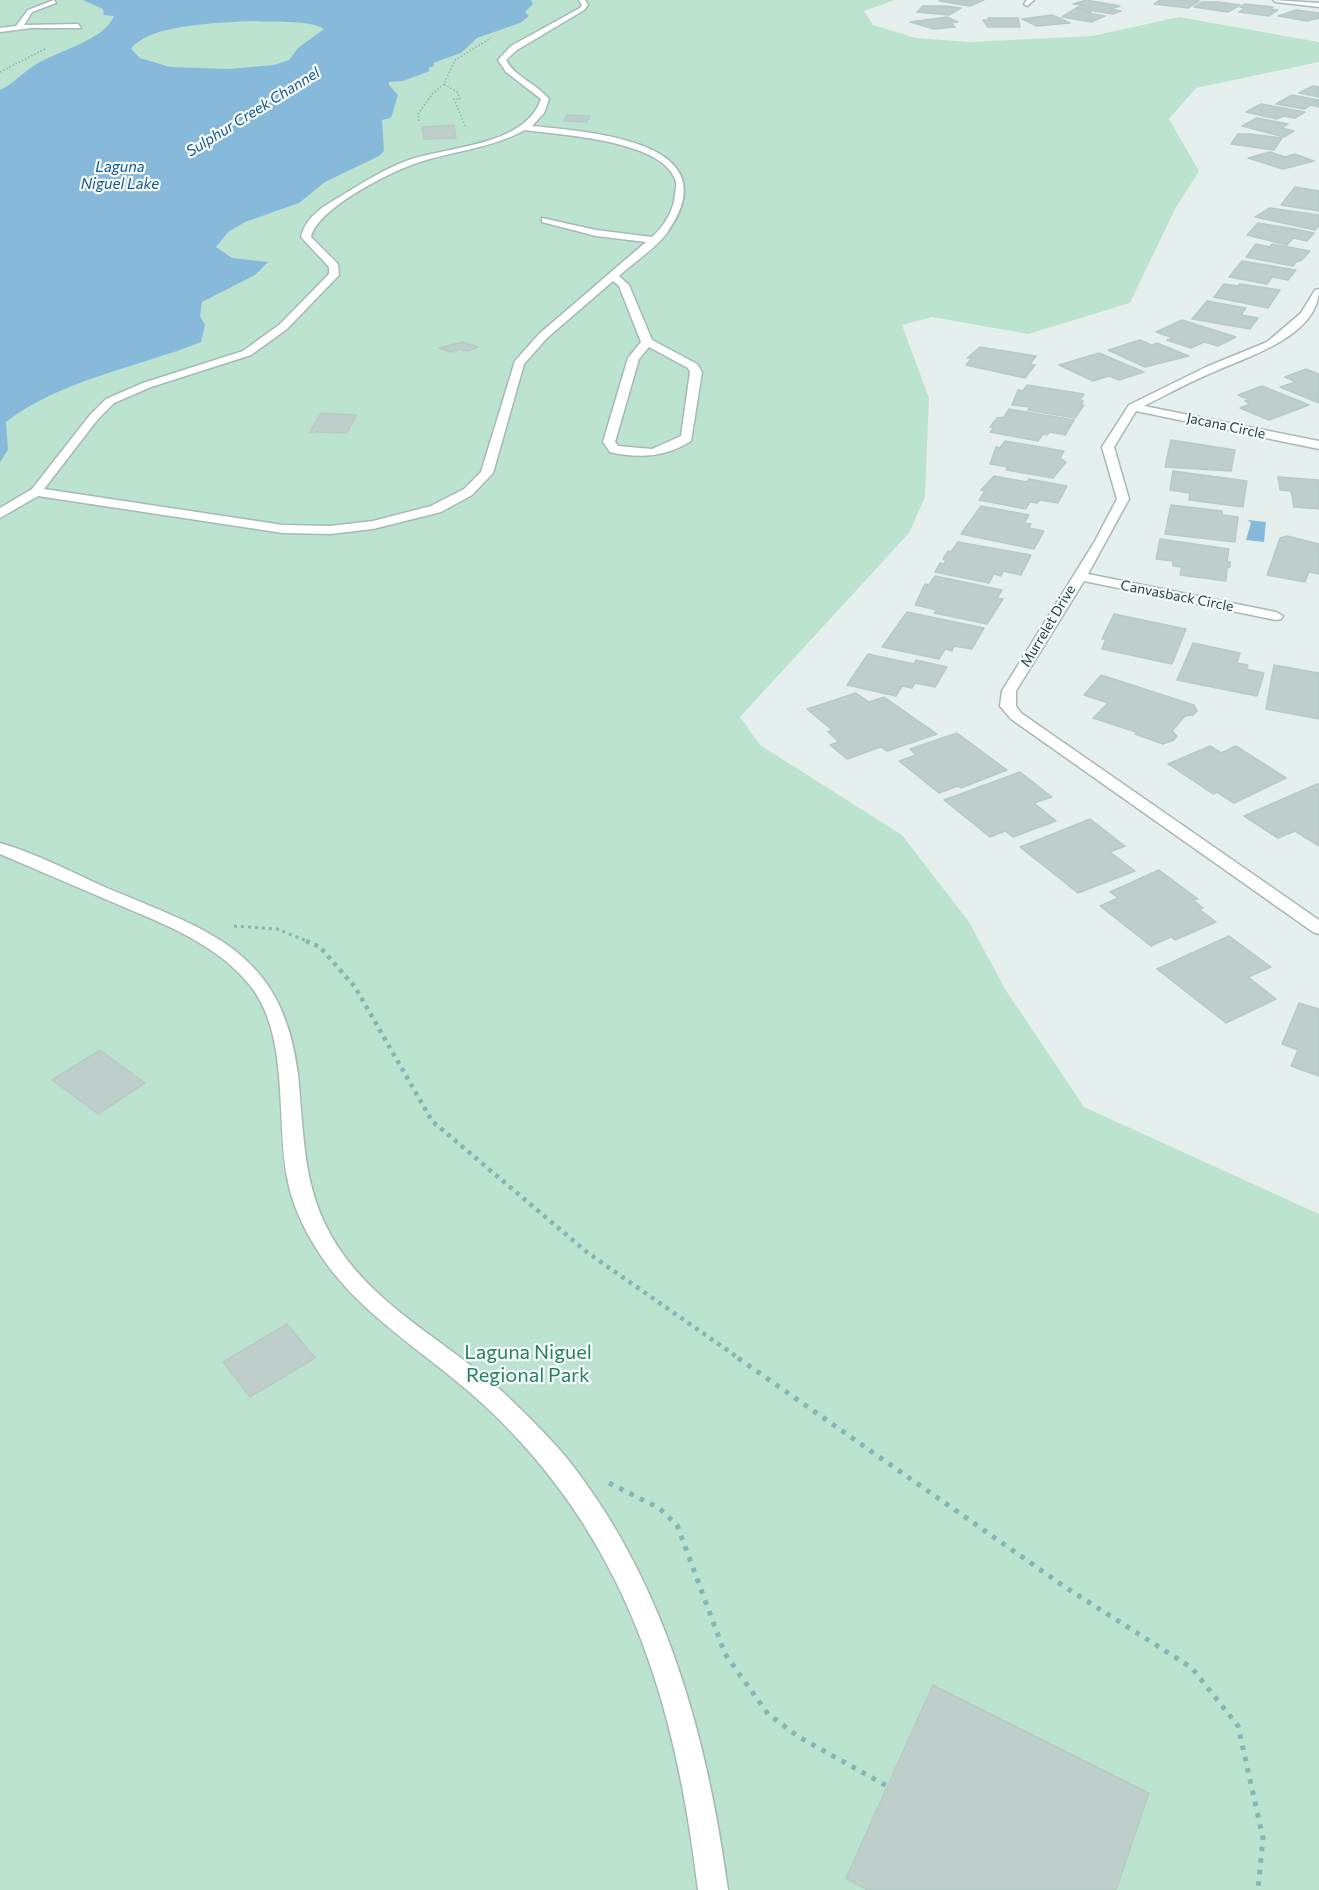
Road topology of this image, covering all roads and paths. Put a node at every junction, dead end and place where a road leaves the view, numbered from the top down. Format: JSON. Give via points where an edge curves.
{"nodes":[{"id":1,"x":582,"y":0,"type":"edge"},
{"id":2,"x":1276,"y":0,"type":"edge"},
{"id":3,"x":54,"y":2,"type":"dead end"},
{"id":4,"x":1319,"y":5,"type":"edge"},
{"id":5,"x":78,"y":26,"type":"dead end"},
{"id":6,"x":20,"y":27,"type":"junction"},
{"id":7,"x":0,"y":30,"type":"edge"},
{"id":8,"x":444,"y":84,"type":"dead end"},
{"id":9,"x":419,"y":121,"type":"dead end"},
{"id":10,"x":526,"y":128,"type":"junction"},
{"id":11,"x":545,"y":220,"type":"dead end"},
{"id":12,"x":655,"y":240,"type":"junction"},
{"id":13,"x":613,"y":276,"type":"junction"},
{"id":14,"x":1319,"y":292,"type":"edge"},
{"id":15,"x":1312,"y":316,"type":"edge"},
{"id":16,"x":647,"y":342,"type":"junction"},
{"id":17,"x":1133,"y":407,"type":"junction"},
{"id":18,"x":1319,"y":445,"type":"edge"},
{"id":19,"x":36,"y":492,"type":"junction"},
{"id":20,"x":0,"y":514,"type":"edge"},
{"id":21,"x":1078,"y":576,"type":"junction"},
{"id":22,"x":1276,"y":616,"type":"dead end"},
{"id":23,"x":0,"y":848,"type":"edge"},
{"id":24,"x":225,"y":925,"type":"dead end"},
{"id":25,"x":1319,"y":928,"type":"edge"},
{"id":26,"x":604,"y":1480,"type":"dead end"},
{"id":27,"x":887,"y":1786,"type":"dead end"},
{"id":28,"x":713,"y":1890,"type":"edge"},
{"id":29,"x":1258,"y":1890,"type":"edge"}],
"edges":[{"from":1,"to":10,"type":"street","via":[[585,6],[579,12],[503,57],[504,66],[535,87],[545,99],[540,116]]},
{"from":2,"to":4,"type":"street"},
{"from":3,"to":6,"type":"street","via":[[26,13]]},
{"from":5,"to":6,"type":"street"},
{"from":6,"to":7,"type":"street"},
{"from":8,"to":9,"type":"path","via":[[423,106]]},
{"from":10,"to":12,"type":"street","via":[[616,140],[670,162],[679,177],[679,203]]},
{"from":10,"to":19,"type":"street","via":[[400,167],[324,211],[311,223],[306,237],[334,266],[334,275],[325,287],[274,335],[247,354],[147,384],[110,401]]},
{"from":11,"to":12,"type":"street","via":[[596,233]]},
{"from":12,"to":13,"type":"street"},
{"from":13,"to":16,"type":"street","via":[[624,285]]},
{"from":13,"to":19,"type":"street","via":[[525,354],[487,473],[468,492],[436,509],[373,525],[309,531]]},
{"from":14,"to":15,"type":"street"},
{"from":15,"to":17,"type":"street","via":[[1271,344]]},
{"from":16,"to":16,"type":"street","via":[[634,358],[609,442],[614,449],[644,454],[669,450],[687,438],[696,372],[693,366]]},
{"from":17,"to":18,"type":"street","name":"Jacana Circle"},
{"from":17,"to":21,"type":"street","name":"Murrelet Drive","via":[[1108,447],[1123,499],[1102,541]]},
{"from":19,"to":20,"type":"street"},
{"from":21,"to":22,"type":"street","name":"Canvasback Circle"},
{"from":21,"to":25,"type":"street","name":"Murrelet Drive","via":[[1009,691],[1008,706],[1016,716]]},
{"from":23,"to":28,"type":"street","via":[[199,935],[259,983],[270,1003],[285,1052],[298,1182],[331,1255],[371,1299],[464,1372],[528,1434],[577,1489],[626,1573],[663,1663],[681,1728]]},
{"from":24,"to":29,"type":"path","via":[[277,928],[320,947],[354,987],[432,1121],[588,1253],[1065,1587],[1192,1668],[1238,1726],[1263,1838]]},
{"from":26,"to":27,"type":"path","via":[[659,1508],[677,1525],[726,1654],[768,1714],[799,1737]]}]}
